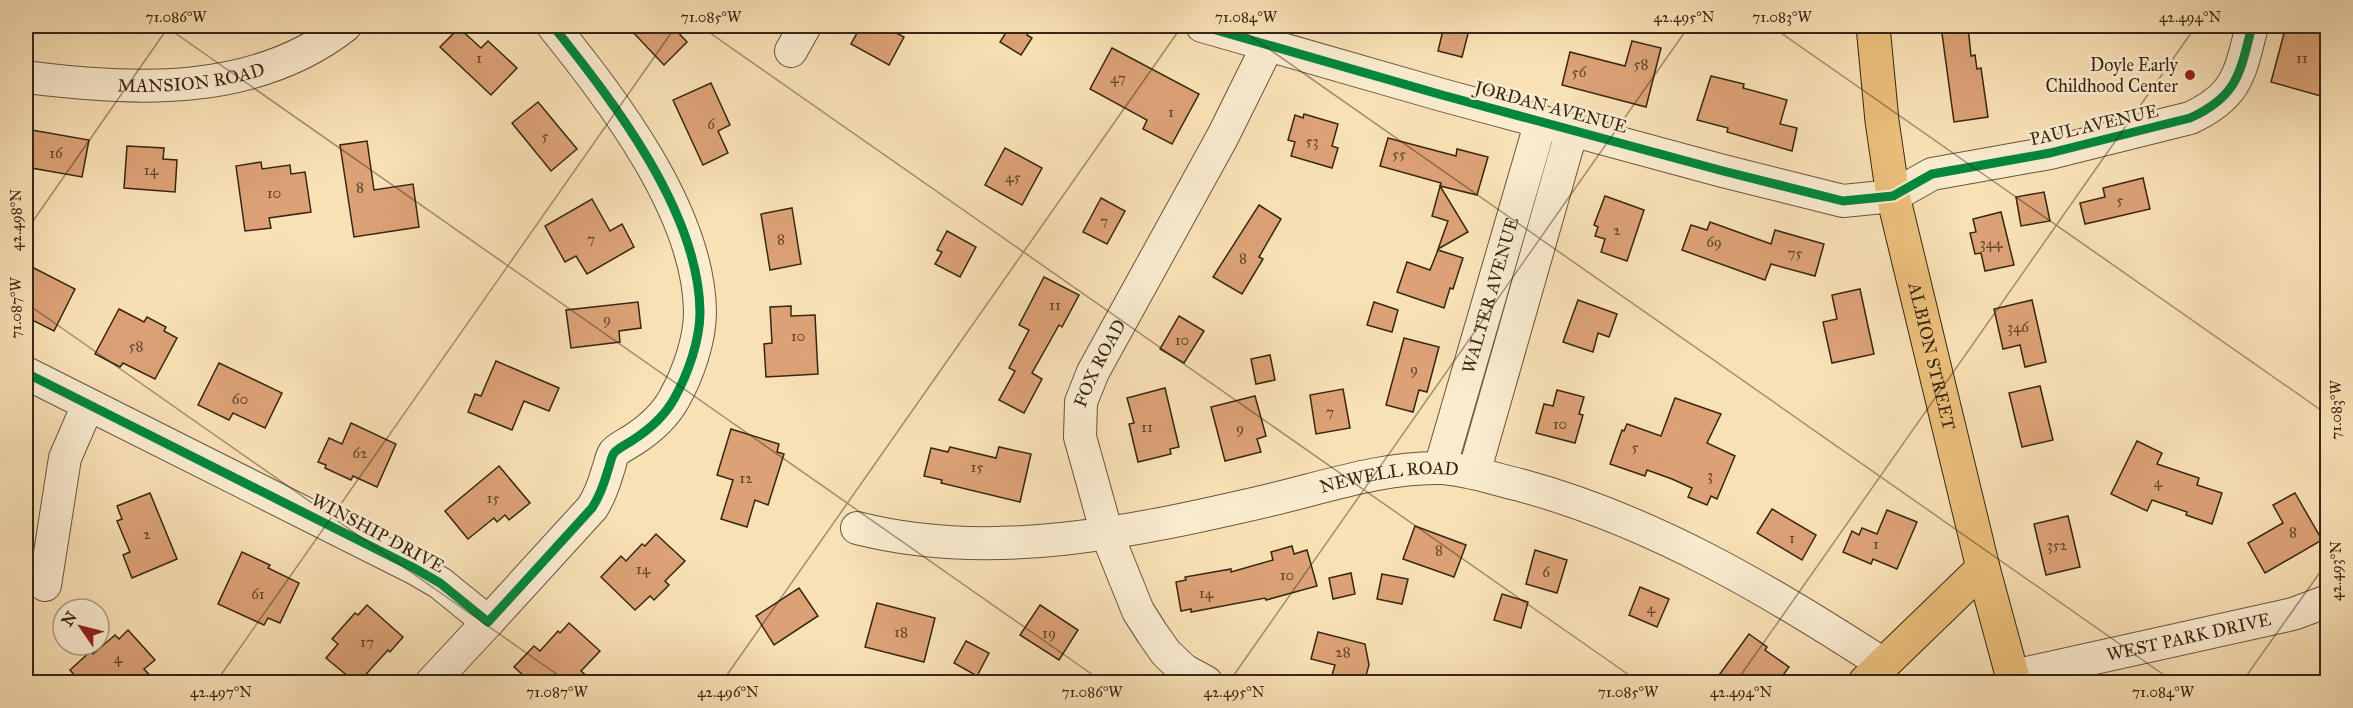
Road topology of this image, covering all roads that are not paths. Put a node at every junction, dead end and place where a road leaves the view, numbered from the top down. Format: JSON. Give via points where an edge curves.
{"nodes":[{"id":1,"x":345,"y":26,"type":"edge"},
{"id":2,"x":553,"y":26,"type":"edge"},
{"id":3,"x":1202,"y":26,"type":"edge"},
{"id":4,"x":1873,"y":26,"type":"edge"},
{"id":5,"x":2252,"y":26,"type":"edge"},
{"id":6,"x":1268,"y":45,"type":"junction"},
{"id":7,"x":26,"y":77,"type":"edge"},
{"id":8,"x":1541,"y":121,"type":"junction"},
{"id":9,"x":1572,"y":130,"type":"junction"},
{"id":10,"x":1893,"y":196,"type":"junction"},
{"id":11,"x":26,"y":373,"type":"edge"},
{"id":12,"x":88,"y":405,"type":"junction"},
{"id":13,"x":1440,"y":468,"type":"junction"},
{"id":14,"x":1474,"y":473,"type":"junction"},
{"id":15,"x":857,"y":528,"type":"dead end"},
{"id":16,"x":1107,"y":534,"type":"junction"},
{"id":17,"x":1983,"y":568,"type":"junction"},
{"id":18,"x":45,"y":585,"type":"dead end"},
{"id":19,"x":2328,"y":602,"type":"edge"},
{"id":20,"x":488,"y":622,"type":"junction"},
{"id":21,"x":1874,"y":673,"type":"edge"},
{"id":22,"x":2013,"y":679,"type":"edge"},
{"id":23,"x":432,"y":682,"type":"edge"},
{"id":24,"x":1206,"y":682,"type":"edge"}],
"edges":[{"from":1,"to":7,"type":"street","name":"MANSION ROAD","via":[[268,68],[224,79],[141,86]]},
{"from":2,"to":20,"type":"street","via":[[612,105],[670,200],[694,262],[700,314],[689,363],[664,414],[614,453],[592,508]]},
{"from":3,"to":6,"type":"street","name":"JORDAN AVENUE"},
{"from":4,"to":10,"type":"main road","name":"ALBION STREET"},
{"from":5,"to":10,"type":"street","name":"PAUL AVENUE","via":[[2234,84],[2208,110],[2050,153],[1932,174]]},
{"from":6,"to":8,"type":"street","name":"JORDAN AVENUE"},
{"from":6,"to":16,"type":"street","name":"FOX ROAD","via":[[1081,402],[1082,448]]},
{"from":8,"to":9,"type":"street","name":"JORDAN AVENUE"},
{"from":8,"to":13,"type":"street","name":"WALTER AVENUE"},
{"from":9,"to":10,"type":"street","name":"JORDAN AVENUE","via":[[1829,199]]},
{"from":9,"to":14,"type":"street","name":"WALTER AVENUE"},
{"from":10,"to":17,"type":"main road","name":"ALBION STREET"},
{"from":11,"to":12,"type":"street","name":"WINSHIP DRIVE"},
{"from":12,"to":18,"type":"street","via":[[65,458]]},
{"from":12,"to":20,"type":"street","name":"WINSHIP DRIVE","via":[[421,572]]},
{"from":13,"to":14,"type":"street","name":"NEWELL ROAD"},
{"from":13,"to":16,"type":"street","name":"NEWELL ROAD","via":[[1359,478]]},
{"from":14,"to":21,"type":"street","name":"NEWELL ROAD","via":[[1594,508],[1679,544],[1803,612]]},
{"from":15,"to":16,"type":"street","name":"NEWELL ROAD","via":[[907,539],[976,543]]},
{"from":16,"to":24,"type":"street","name":"FOX ROAD","via":[[1138,610],[1152,633],[1184,670]]},
{"from":17,"to":21,"type":"main road"},
{"from":17,"to":22,"type":"main road","name":"ALBION STREET"},
{"from":19,"to":22,"type":"street","name":"WEST PARK DRIVE","via":[[2293,614]]},
{"from":20,"to":23,"type":"street"}]}
